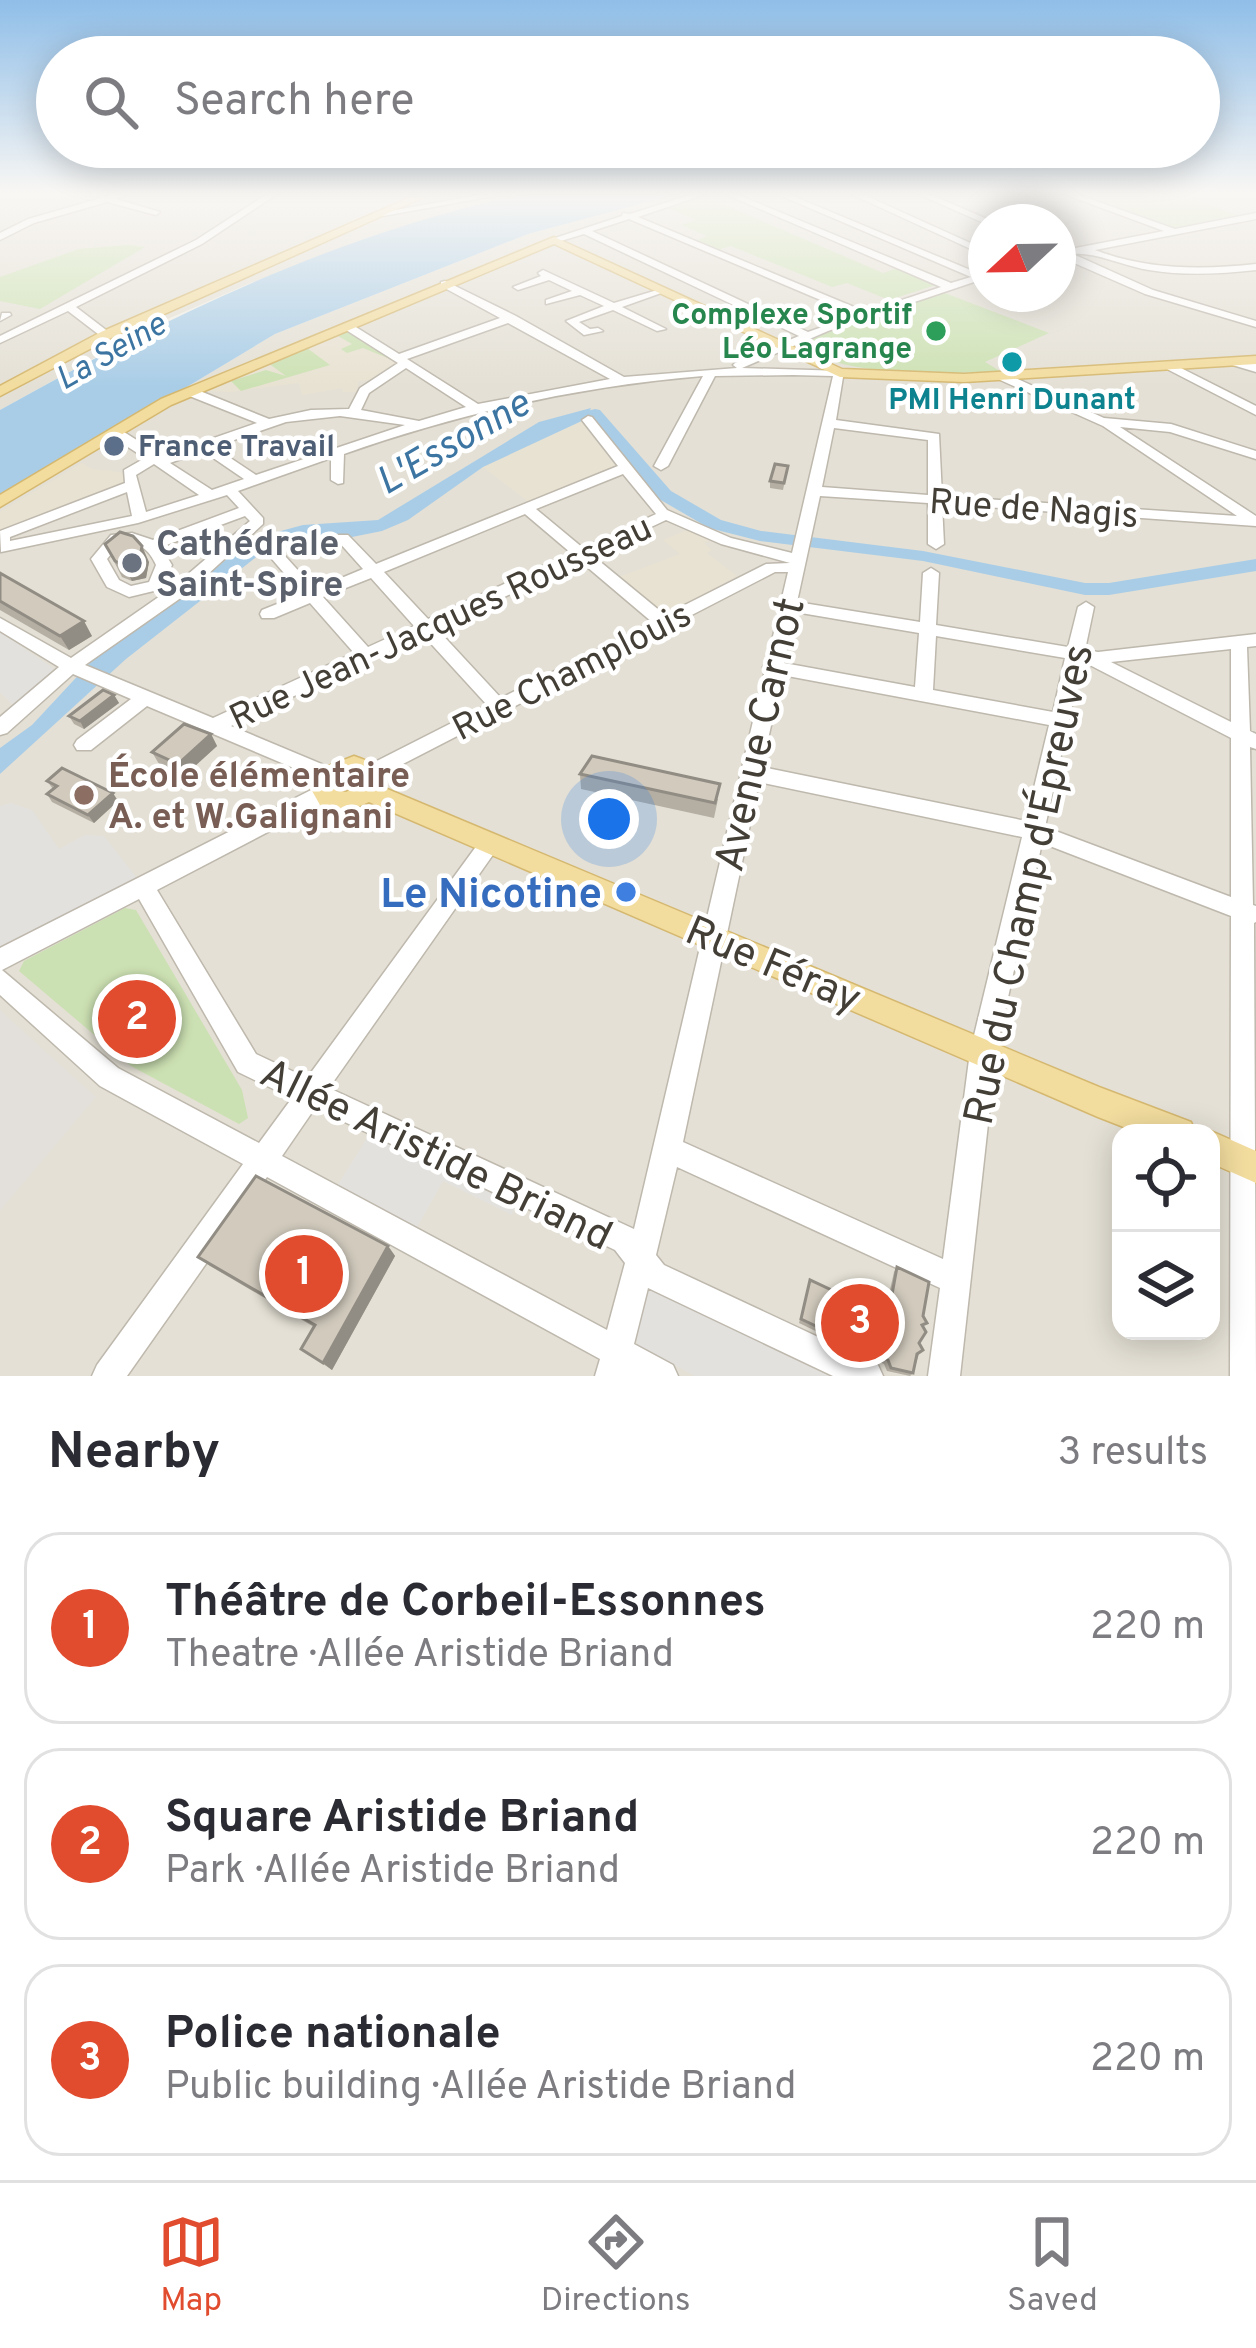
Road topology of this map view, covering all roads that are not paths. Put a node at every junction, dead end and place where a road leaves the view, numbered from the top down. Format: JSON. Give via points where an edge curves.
{"nodes":[{"id":1,"x":167,"y":258,"type":"edge"},
{"id":2,"x":280,"y":258,"type":"edge"},
{"id":3,"x":509,"y":258,"type":"edge"},
{"id":4,"x":593,"y":258,"type":"edge"},
{"id":5,"x":643,"y":258,"type":"edge"},
{"id":6,"x":729,"y":258,"type":"edge"},
{"id":7,"x":882,"y":258,"type":"edge"},
{"id":8,"x":939,"y":258,"type":"edge"},
{"id":9,"x":1114,"y":258,"type":"edge"},
{"id":10,"x":1076,"y":260,"type":"edge"},
{"id":11,"x":1256,"y":267,"type":"edge"},
{"id":12,"x":968,"y":270,"type":"edge"},
{"id":13,"x":675,"y":273,"type":"junction"},
{"id":14,"x":968,"y":281,"type":"edge"},
{"id":15,"x":645,"y":283,"type":"junction"},
{"id":16,"x":445,"y":284,"type":"junction"},
{"id":17,"x":518,"y":287,"type":"dead end"},
{"id":18,"x":951,"y":287,"type":"junction"},
{"id":19,"x":660,"y":290,"type":"junction"},
{"id":20,"x":581,"y":292,"type":"junction"},
{"id":21,"x":550,"y":302,"type":"dead end"},
{"id":22,"x":612,"y":306,"type":"junction"},
{"id":23,"x":71,"y":308,"type":"junction"},
{"id":24,"x":865,"y":315,"type":"junction"},
{"id":25,"x":512,"y":318,"type":"junction"},
{"id":26,"x":648,"y":323,"type":"junction"},
{"id":27,"x":1256,"y":324,"type":"edge"},
{"id":28,"x":347,"y":326,"type":"junction"},
{"id":29,"x":632,"y":328,"type":"dead end"},
{"id":30,"x":662,"y":329,"type":"dead end"},
{"id":31,"x":598,"y":331,"type":"dead end"},
{"id":32,"x":106,"y":335,"type":"junction"},
{"id":33,"x":809,"y":336,"type":"junction"},
{"id":34,"x":0,"y":340,"type":"edge"},
{"id":35,"x":780,"y":347,"type":"junction"},
{"id":36,"x":402,"y":361,"type":"junction"},
{"id":37,"x":1256,"y":364,"type":"edge"},
{"id":38,"x":758,"y":365,"type":"junction"},
{"id":39,"x":1168,"y":366,"type":"junction"},
{"id":40,"x":827,"y":371,"type":"junction"},
{"id":41,"x":711,"y":372,"type":"junction"},
{"id":42,"x":1002,"y":376,"type":"junction"},
{"id":43,"x":622,"y":381,"type":"junction"},
{"id":44,"x":0,"y":392,"type":"edge"},
{"id":45,"x":191,"y":392,"type":"junction"},
{"id":46,"x":477,"y":409,"type":"junction"},
{"id":47,"x":354,"y":410,"type":"junction"},
{"id":48,"x":1256,"y":410,"type":"edge"},
{"id":49,"x":588,"y":420,"type":"dead end"},
{"id":50,"x":264,"y":421,"type":"junction"},
{"id":51,"x":827,"y":423,"type":"junction"},
{"id":52,"x":1106,"y":423,"type":"junction"},
{"id":53,"x":419,"y":424,"type":"junction"},
{"id":54,"x":119,"y":435,"type":"junction"},
{"id":55,"x":206,"y":448,"type":"junction"},
{"id":56,"x":337,"y":451,"type":"junction"},
{"id":57,"x":1256,"y":455,"type":"edge"},
{"id":58,"x":158,"y":460,"type":"junction"},
{"id":59,"x":661,"y":466,"type":"dead end"},
{"id":60,"x":625,"y":468,"type":"junction"},
{"id":61,"x":254,"y":480,"type":"junction"},
{"id":62,"x":338,"y":480,"type":"dead end"},
{"id":63,"x":130,"y":486,"type":"junction"},
{"id":64,"x":229,"y":489,"type":"junction"},
{"id":65,"x":813,"y":491,"type":"junction"},
{"id":66,"x":210,"y":496,"type":"junction"},
{"id":67,"x":938,"y":501,"type":"junction"},
{"id":68,"x":0,"y":504,"type":"edge"},
{"id":69,"x":526,"y":508,"type":"junction"},
{"id":70,"x":248,"y":510,"type":"junction"},
{"id":71,"x":666,"y":515,"type":"junction"},
{"id":72,"x":140,"y":518,"type":"junction"},
{"id":73,"x":1256,"y":521,"type":"edge"},
{"id":74,"x":116,"y":531,"type":"junction"},
{"id":75,"x":344,"y":538,"type":"dead end"},
{"id":76,"x":936,"y":544,"type":"dead end"},
{"id":77,"x":153,"y":545,"type":"junction"},
{"id":78,"x":0,"y":547,"type":"edge"},
{"id":79,"x":270,"y":548,"type":"dead end"},
{"id":80,"x":584,"y":555,"type":"junction"},
{"id":81,"x":792,"y":556,"type":"junction"},
{"id":82,"x":374,"y":572,"type":"junction"},
{"id":83,"x":931,"y":573,"type":"dead end"},
{"id":84,"x":314,"y":595,"type":"junction"},
{"id":85,"x":156,"y":596,"type":"junction"},
{"id":86,"x":787,"y":605,"type":"junction"},
{"id":87,"x":1086,"y":607,"type":"dead end"},
{"id":88,"x":268,"y":614,"type":"dead end"},
{"id":89,"x":663,"y":622,"type":"junction"},
{"id":90,"x":0,"y":624,"type":"edge"},
{"id":91,"x":425,"y":626,"type":"junction"},
{"id":92,"x":929,"y":628,"type":"junction"},
{"id":93,"x":1245,"y":641,"type":"edge"},
{"id":94,"x":364,"y":653,"type":"junction"},
{"id":95,"x":1077,"y":655,"type":"junction"},
{"id":96,"x":71,"y":666,"type":"junction"},
{"id":97,"x":772,"y":668,"type":"junction"},
{"id":98,"x":924,"y":694,"type":"junction"},
{"id":99,"x":146,"y":697,"type":"junction"},
{"id":100,"x":498,"y":706,"type":"junction"},
{"id":101,"x":1061,"y":720,"type":"junction"},
{"id":102,"x":214,"y":726,"type":"junction"},
{"id":103,"x":0,"y":728,"type":"edge"},
{"id":104,"x":1248,"y":738,"type":"edge"},
{"id":105,"x":84,"y":745,"type":"dead end"},
{"id":106,"x":749,"y":772,"type":"junction"},
{"id":107,"x":369,"y":782,"type":"junction"},
{"id":108,"x":326,"y":784,"type":"junction"},
{"id":109,"x":1033,"y":831,"type":"junction"},
{"id":110,"x":490,"y":843,"type":"junction"},
{"id":111,"x":144,"y":887,"type":"junction"},
{"id":112,"x":1250,"y":914,"type":"edge"},
{"id":113,"x":712,"y":938,"type":"junction"},
{"id":114,"x":0,"y":961,"type":"edge"},
{"id":115,"x":0,"y":980,"type":"edge"},
{"id":116,"x":983,"y":1052,"type":"junction"},
{"id":117,"x":312,"y":1094,"type":"junction"},
{"id":118,"x":1158,"y":1124,"type":"edge"},
{"id":119,"x":668,"y":1149,"type":"junction"},
{"id":120,"x":1220,"y":1151,"type":"edge"},
{"id":121,"x":266,"y":1160,"type":"junction"},
{"id":122,"x":1251,"y":1165,"type":"edge"},
{"id":123,"x":640,"y":1258,"type":"junction"},
{"id":124,"x":956,"y":1280,"type":"junction"},
{"id":125,"x":615,"y":1365,"type":"edge"},
{"id":126,"x":108,"y":1376,"type":"edge"},
{"id":127,"x":662,"y":1376,"type":"edge"},
{"id":128,"x":867,"y":1376,"type":"edge"},
{"id":129,"x":944,"y":1376,"type":"edge"},
{"id":130,"x":1246,"y":1376,"type":"edge"}],
"edges":[{"from":1,"to":23,"type":"street"},
{"from":2,"to":32,"type":"main road"},
{"from":3,"to":16,"type":"main road"},
{"from":4,"to":15,"type":"main road"},
{"from":5,"to":13,"type":"street"},
{"from":6,"to":24,"type":"street"},
{"from":7,"to":18,"type":"street"},
{"from":8,"to":12,"type":"street"},
{"from":9,"to":11,"type":"street","via":[[1183,271]]},
{"from":10,"to":27,"type":"street"},
{"from":13,"to":15,"type":"street"},
{"from":13,"to":33,"type":"street"},
{"from":14,"to":18,"type":"street"},
{"from":15,"to":19,"type":"main road"},
{"from":16,"to":25,"type":"street"},
{"from":16,"to":28,"type":"main road"},
{"from":17,"to":20,"type":"street","via":[[547,275]]},
{"from":18,"to":24,"type":"street"},
{"from":19,"to":22,"type":"street"},
{"from":19,"to":35,"type":"main road"},
{"from":20,"to":21,"type":"street"},
{"from":20,"to":22,"type":"street"},
{"from":22,"to":26,"type":"street"},
{"from":22,"to":31,"type":"street","via":[[571,321]]},
{"from":23,"to":32,"type":"street"},
{"from":23,"to":34,"type":"street"},
{"from":24,"to":33,"type":"street"},
{"from":25,"to":36,"type":"street"},
{"from":25,"to":43,"type":"street"},
{"from":26,"to":29,"type":"street"},
{"from":26,"to":30,"type":"street"},
{"from":28,"to":36,"type":"street"},
{"from":28,"to":45,"type":"main road"},
{"from":32,"to":44,"type":"main road"},
{"from":33,"to":35,"type":"street"},
{"from":35,"to":38,"type":"street"},
{"from":35,"to":40,"type":"main road"},
{"from":36,"to":46,"type":"street"},
{"from":36,"to":47,"type":"street","via":[[364,391]]},
{"from":37,"to":39,"type":"main road"},
{"from":38,"to":40,"type":"street"},
{"from":38,"to":41,"type":"street"},
{"from":38,"to":41,"type":"street"},
{"from":39,"to":42,"type":"main road"},
{"from":39,"to":48,"type":"street"},
{"from":40,"to":42,"type":"main road"},
{"from":40,"to":51,"type":"street","name":"Avenue Carnot"},
{"from":41,"to":43,"type":"street"},
{"from":41,"to":59,"type":"street"},
{"from":42,"to":52,"type":"street"},
{"from":43,"to":46,"type":"street"},
{"from":45,"to":50,"type":"street"},
{"from":45,"to":54,"type":"main road"},
{"from":45,"to":68,"type":"main road"},
{"from":46,"to":53,"type":"street"},
{"from":47,"to":50,"type":"street"},
{"from":47,"to":53,"type":"street"},
{"from":49,"to":60,"type":"street"},
{"from":50,"to":55,"type":"street"},
{"from":51,"to":65,"type":"street","name":"Avenue Carnot"},
{"from":51,"to":67,"type":"street","via":[[934,437]]},
{"from":52,"to":57,"type":"street","via":[[1171,428]]},
{"from":52,"to":73,"type":"street"},
{"from":53,"to":56,"type":"street"},
{"from":54,"to":58,"type":"street"},
{"from":54,"to":68,"type":"main road"},
{"from":55,"to":58,"type":"street"},
{"from":55,"to":61,"type":"street"},
{"from":56,"to":61,"type":"street"},
{"from":56,"to":62,"type":"street"},
{"from":58,"to":63,"type":"street","via":[[129,473]]},
{"from":58,"to":66,"type":"street"},
{"from":60,"to":69,"type":"street"},
{"from":60,"to":71,"type":"street"},
{"from":61,"to":64,"type":"street"},
{"from":63,"to":72,"type":"street"},
{"from":63,"to":78,"type":"street","via":[[3,535]]},
{"from":64,"to":66,"type":"street"},
{"from":64,"to":70,"type":"street"},
{"from":65,"to":67,"type":"street","name":"Rue de Nagis"},
{"from":65,"to":81,"type":"street","name":"Avenue Carnot"},
{"from":66,"to":72,"type":"street"},
{"from":67,"to":73,"type":"street","name":"Rue de Nagis"},
{"from":67,"to":76,"type":"street"},
{"from":69,"to":80,"type":"street"},
{"from":69,"to":82,"type":"street"},
{"from":70,"to":77,"type":"street"},
{"from":70,"to":85,"type":"street","via":[[258,521],[253,529]]},
{"from":71,"to":80,"type":"street","name":"Rue Jean-Jacques Rousseau"},
{"from":71,"to":81,"type":"street","via":[[726,541]]},
{"from":72,"to":74,"type":"street"},
{"from":74,"to":77,"type":"street"},
{"from":74,"to":78,"type":"street"},
{"from":74,"to":85,"type":"street","via":[[98,559],[105,574],[129,592]]},
{"from":75,"to":82,"type":"street"},
{"from":77,"to":85,"type":"street","via":[[164,571]]},
{"from":79,"to":84,"type":"street"},
{"from":80,"to":89,"type":"street"},
{"from":80,"to":91,"type":"street","name":"Rue Jean-Jacques Rousseau"},
{"from":81,"to":86,"type":"street","name":"Avenue Carnot"},
{"from":81,"to":89,"type":"street","name":"Rue Champlouis"},
{"from":82,"to":84,"type":"street"},
{"from":82,"to":91,"type":"street"},
{"from":83,"to":92,"type":"street"},
{"from":84,"to":88,"type":"street"},
{"from":84,"to":94,"type":"street"},
{"from":85,"to":96,"type":"street"},
{"from":86,"to":92,"type":"street"},
{"from":86,"to":97,"type":"street","name":"Avenue Carnot"},
{"from":87,"to":95,"type":"street","name":"Rue du Champ d'Épreuves"},
{"from":89,"to":100,"type":"street","name":"Rue Champlouis"},
{"from":90,"to":96,"type":"street"},
{"from":91,"to":94,"type":"street","name":"Rue Jean-Jacques Rousseau"},
{"from":91,"to":100,"type":"street"},
{"from":92,"to":95,"type":"street"},
{"from":92,"to":98,"type":"street"},
{"from":93,"to":95,"type":"street"},
{"from":93,"to":104,"type":"street"},
{"from":94,"to":102,"type":"street","name":"Rue Jean-Jacques Rousseau"},
{"from":95,"to":101,"type":"street","name":"Rue du Champ d'Épreuves"},
{"from":95,"to":104,"type":"street"},
{"from":96,"to":99,"type":"street"},
{"from":96,"to":103,"type":"street"},
{"from":97,"to":98,"type":"street"},
{"from":97,"to":106,"type":"street","name":"Avenue Carnot"},
{"from":98,"to":101,"type":"street"},
{"from":99,"to":102,"type":"street"},
{"from":99,"to":105,"type":"street"},
{"from":100,"to":107,"type":"street","name":"Rue Champlouis"},
{"from":101,"to":109,"type":"street","name":"Rue du Champ d'Épreuves"},
{"from":102,"to":108,"type":"street"},
{"from":104,"to":112,"type":"street"},
{"from":106,"to":109,"type":"street"},
{"from":106,"to":113,"type":"street","name":"Avenue Carnot"},
{"from":107,"to":108,"type":"main road","via":[[347,765]]},
{"from":107,"to":110,"type":"main road","name":"Rue Féray"},
{"from":108,"to":111,"type":"street"},
{"from":109,"to":112,"type":"street"},
{"from":109,"to":116,"type":"street","name":"Rue du Champ d'Épreuves"},
{"from":110,"to":113,"type":"main road","name":"Rue Féray"},
{"from":110,"to":117,"type":"street"},
{"from":111,"to":114,"type":"street"},
{"from":111,"to":117,"type":"street","name":"Allée Aristide Briand","via":[[241,1058]]},
{"from":112,"to":122,"type":"street"},
{"from":113,"to":116,"type":"main road","name":"Rue Féray"},
{"from":113,"to":119,"type":"street","name":"Avenue Carnot"},
{"from":115,"to":121,"type":"street","via":[[109,1077]]},
{"from":116,"to":118,"type":"main road","name":"Rue Féray"},
{"from":116,"to":124,"type":"street","name":"Rue du Champ d'Épreuves"},
{"from":117,"to":121,"type":"street"},
{"from":117,"to":123,"type":"street","name":"Allée Aristide Briand","via":[[625,1240]]},
{"from":119,"to":123,"type":"street","name":"Avenue Carnot"},
{"from":119,"to":124,"type":"street"},
{"from":120,"to":122,"type":"main road"},
{"from":121,"to":125,"type":"street"},
{"from":121,"to":126,"type":"street"},
{"from":122,"to":130,"type":"street"},
{"from":123,"to":125,"type":"street","name":"Avenue Carnot"},
{"from":123,"to":128,"type":"street","name":"Allée Aristide Briand","via":[[654,1275]]},
{"from":124,"to":129,"type":"street","name":"Rue du Champ d'Épreuves"},
{"from":125,"to":127,"type":"street"}]}
